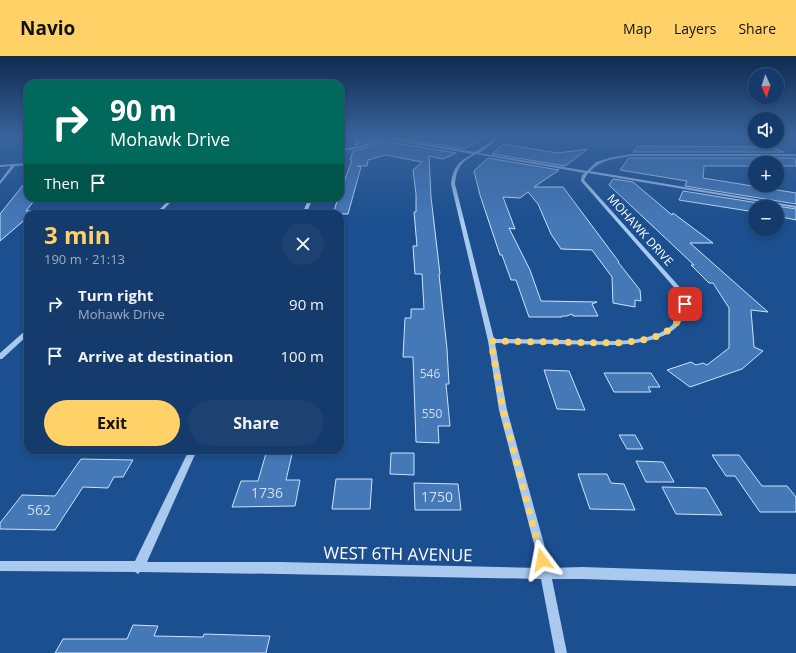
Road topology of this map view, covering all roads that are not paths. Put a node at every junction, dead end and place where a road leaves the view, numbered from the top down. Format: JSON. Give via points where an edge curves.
{"nodes":[{"id":1,"x":14,"y":165,"type":"joint"},
{"id":2,"x":458,"y":165,"type":"edge"},
{"id":3,"x":546,"y":165,"type":"edge"},
{"id":4,"x":595,"y":165,"type":"edge"},
{"id":5,"x":0,"y":166,"type":"edge"},
{"id":6,"x":588,"y":172,"type":"junction"},
{"id":7,"x":0,"y":183,"type":"edge"},
{"id":8,"x":169,"y":202,"type":"edge"},
{"id":9,"x":796,"y":206,"type":"edge"},
{"id":10,"x":161,"y":210,"type":"edge"},
{"id":11,"x":24,"y":335,"type":"edge"},
{"id":12,"x":491,"y":341,"type":"junction"},
{"id":13,"x":0,"y":356,"type":"edge"},
{"id":14,"x":191,"y":454,"type":"edge"},
{"id":15,"x":0,"y":566,"type":"edge"},
{"id":16,"x":138,"y":568,"type":"junction"},
{"id":17,"x":546,"y":574,"type":"junction"},
{"id":18,"x":796,"y":580,"type":"edge"},
{"id":19,"x":561,"y":653,"type":"edge"}],
"edges":[{"from":1,"to":5,"type":"street"},
{"from":1,"to":7,"type":"street"},
{"from":2,"to":12,"type":"street","via":[[454,171],[453,184]]},
{"from":3,"to":6,"type":"street"},
{"from":4,"to":6,"type":"street"},
{"from":6,"to":9,"type":"street"},
{"from":6,"to":12,"type":"street","name":"MOHAWK DRIVE","via":[[582,180],[585,184],[682,294],[685,304],[683,315],[675,326],[658,336],[635,341]]},
{"from":8,"to":10,"type":"street"},
{"from":11,"to":13,"type":"street"},
{"from":12,"to":17,"type":"street","via":[[503,410]]},
{"from":14,"to":16,"type":"street"},
{"from":15,"to":16,"type":"street","name":"WEST 6TH AVENUE"},
{"from":16,"to":17,"type":"street","name":"WEST 6TH AVENUE"},
{"from":17,"to":18,"type":"street","name":"WEST 6TH AVENUE"},
{"from":17,"to":19,"type":"street"}]}
